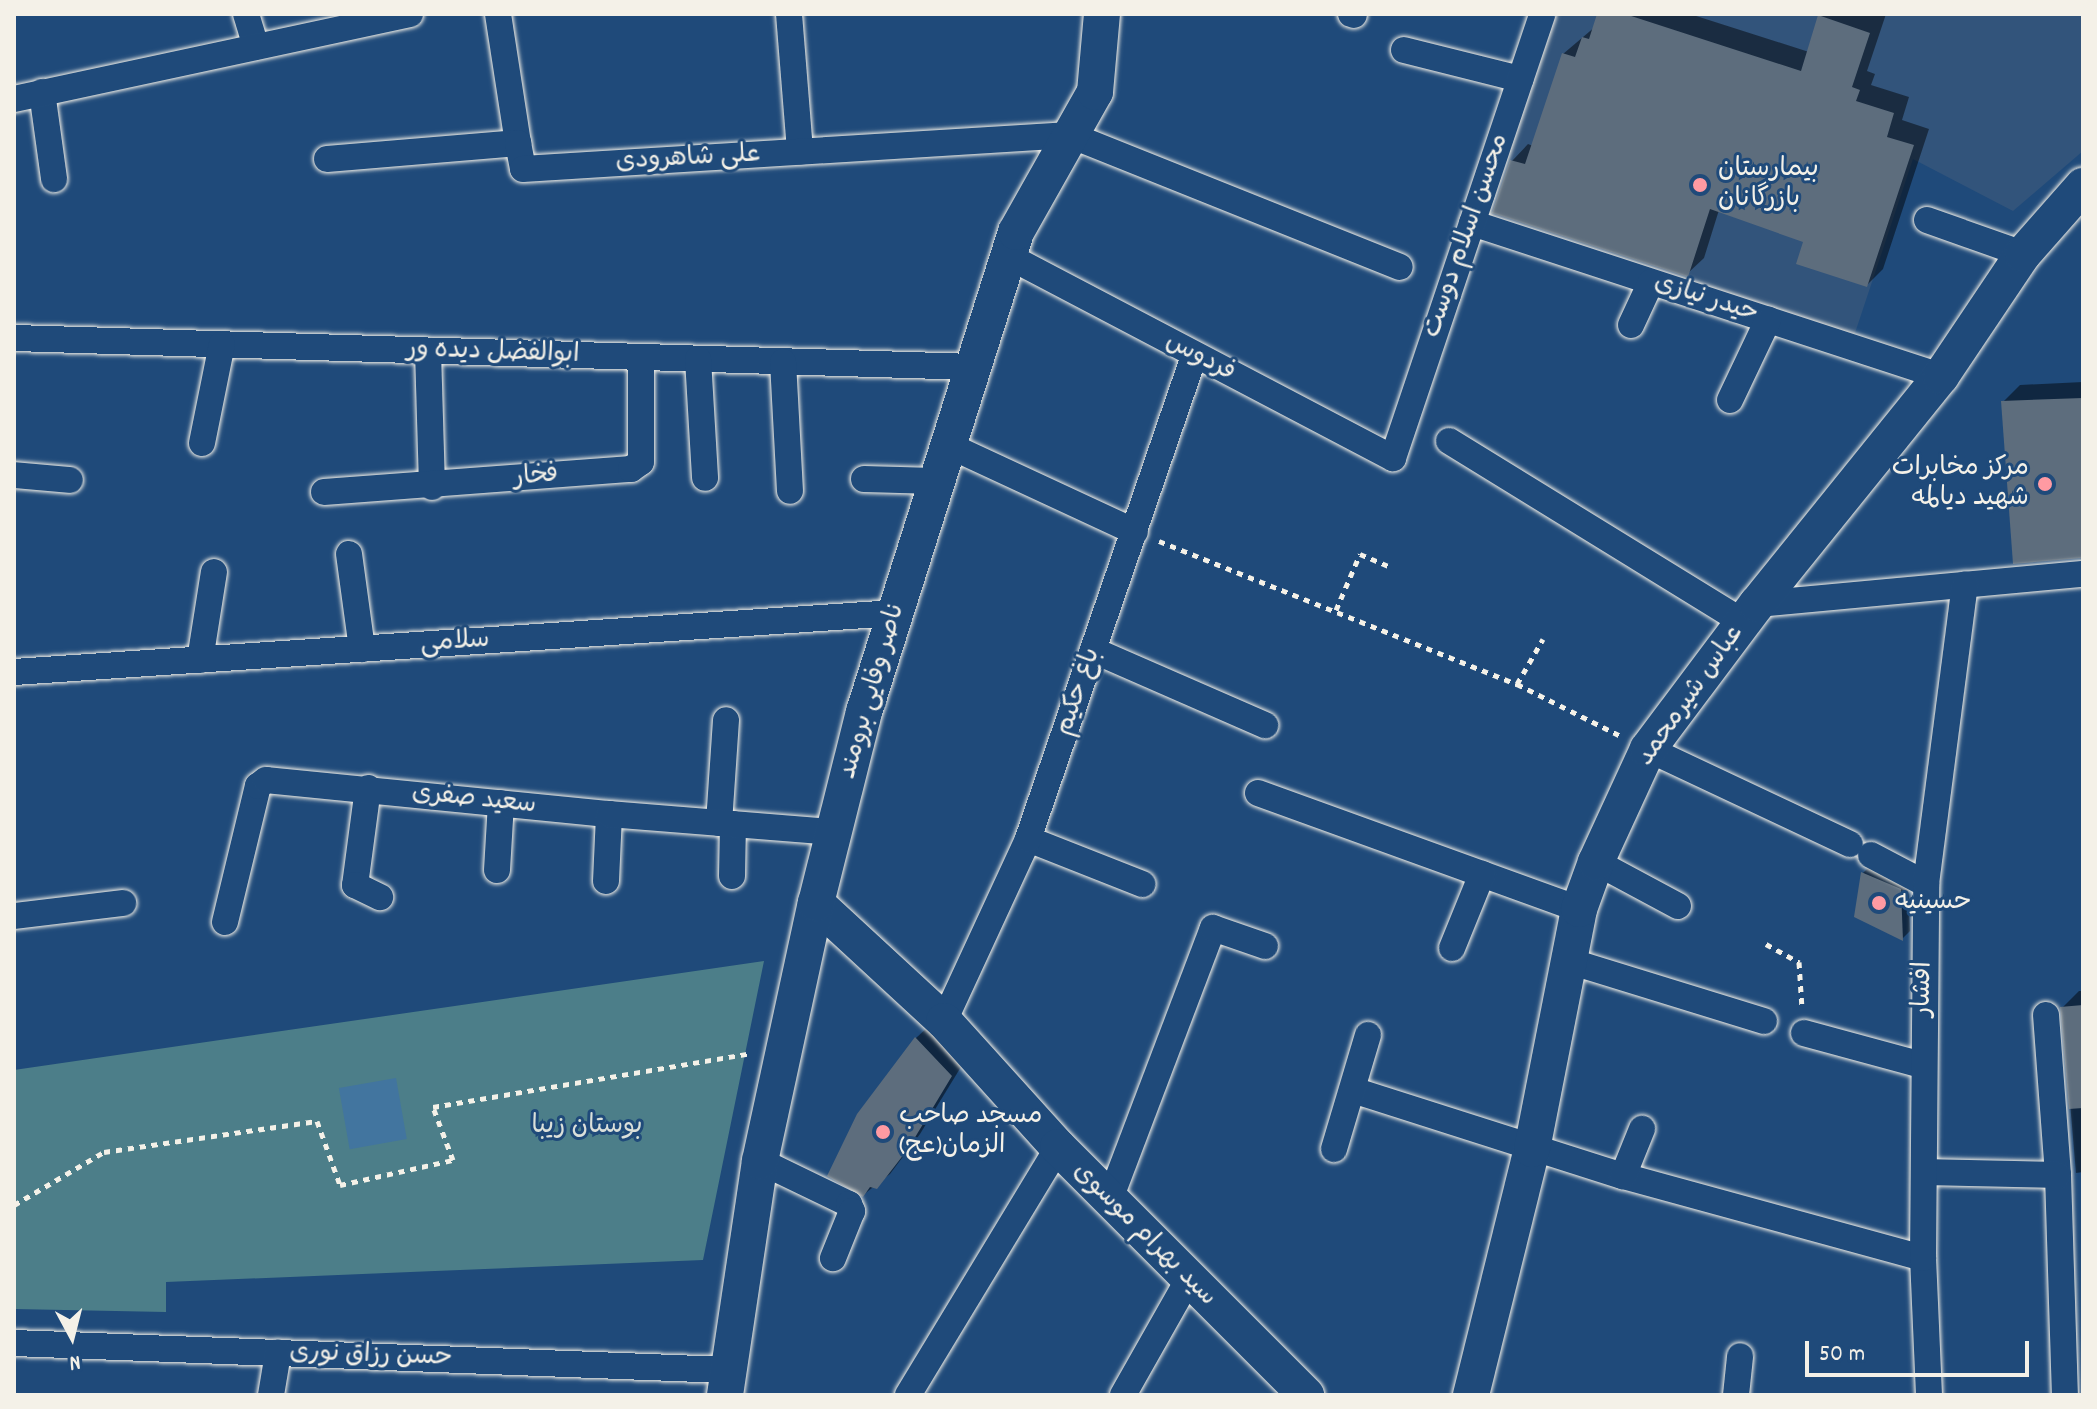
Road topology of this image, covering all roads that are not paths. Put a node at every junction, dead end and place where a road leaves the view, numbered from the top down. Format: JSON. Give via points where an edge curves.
{"nodes":[{"id":1,"x":246,"y":14,"type":"edge"},
{"id":2,"x":410,"y":14,"type":"edge"},
{"id":3,"x":498,"y":14,"type":"edge"},
{"id":4,"x":789,"y":14,"type":"edge"},
{"id":5,"x":1102,"y":14,"type":"edge"},
{"id":6,"x":1542,"y":14,"type":"edge"},
{"id":7,"x":256,"y":47,"type":"junction"},
{"id":8,"x":1404,"y":50,"type":"dead end"},
{"id":9,"x":1520,"y":79,"type":"junction"},
{"id":10,"x":42,"y":92,"type":"junction"},
{"id":11,"x":14,"y":99,"type":"edge"},
{"id":12,"x":1070,"y":135,"type":"junction"},
{"id":13,"x":518,"y":143,"type":"junction"},
{"id":14,"x":800,"y":152,"type":"junction"},
{"id":15,"x":327,"y":159,"type":"dead end"},
{"id":16,"x":54,"y":179,"type":"dead end"},
{"id":17,"x":2083,"y":186,"type":"edge"},
{"id":18,"x":1927,"y":220,"type":"dead end"},
{"id":19,"x":1472,"y":223,"type":"junction"},
{"id":20,"x":2023,"y":254,"type":"junction"},
{"id":21,"x":1008,"y":256,"type":"junction"},
{"id":22,"x":1400,"y":267,"type":"dead end"},
{"id":23,"x":1651,"y":282,"type":"junction"},
{"id":24,"x":1768,"y":320,"type":"junction"},
{"id":25,"x":1631,"y":325,"type":"dead end"},
{"id":26,"x":14,"y":338,"type":"edge"},
{"id":27,"x":222,"y":344,"type":"junction"},
{"id":28,"x":428,"y":351,"type":"junction"},
{"id":29,"x":1194,"y":356,"type":"junction"},
{"id":30,"x":641,"y":357,"type":"junction"},
{"id":31,"x":698,"y":359,"type":"junction"},
{"id":32,"x":783,"y":362,"type":"junction"},
{"id":33,"x":973,"y":367,"type":"junction"},
{"id":34,"x":1941,"y":376,"type":"junction"},
{"id":35,"x":1730,"y":400,"type":"dead end"},
{"id":36,"x":1449,"y":441,"type":"dead end"},
{"id":37,"x":202,"y":443,"type":"dead end"},
{"id":38,"x":948,"y":445,"type":"junction"},
{"id":39,"x":1393,"y":458,"type":"joint"},
{"id":40,"x":14,"y":475,"type":"edge"},
{"id":41,"x":705,"y":478,"type":"dead end"},
{"id":42,"x":864,"y":479,"type":"dead end"},
{"id":43,"x":70,"y":480,"type":"dead end"},
{"id":44,"x":936,"y":481,"type":"junction"},
{"id":45,"x":432,"y":487,"type":"junction"},
{"id":46,"x":790,"y":491,"type":"dead end"},
{"id":47,"x":324,"y":492,"type":"dead end"},
{"id":48,"x":1135,"y":532,"type":"junction"},
{"id":49,"x":349,"y":554,"type":"dead end"},
{"id":50,"x":214,"y":572,"type":"dead end"},
{"id":51,"x":2083,"y":574,"type":"edge"},
{"id":52,"x":1965,"y":585,"type":"junction"},
{"id":53,"x":896,"y":613,"type":"junction"},
{"id":54,"x":1750,"y":613,"type":"junction"},
{"id":55,"x":362,"y":649,"type":"junction"},
{"id":56,"x":1093,"y":650,"type":"junction"},
{"id":57,"x":200,"y":660,"type":"junction"},
{"id":58,"x":14,"y":672,"type":"edge"},
{"id":59,"x":726,"y":720,"type":"dead end"},
{"id":60,"x":1265,"y":725,"type":"dead end"},
{"id":61,"x":1648,"y":749,"type":"junction"},
{"id":62,"x":368,"y":788,"type":"junction"},
{"id":63,"x":1258,"y":793,"type":"dead end"},
{"id":64,"x":501,"y":803,"type":"junction"},
{"id":65,"x":609,"y":814,"type":"junction"},
{"id":66,"x":726,"y":823,"type":"junction"},
{"id":67,"x":833,"y":832,"type":"junction"},
{"id":68,"x":1028,"y":839,"type":"junction"},
{"id":69,"x":1596,"y":862,"type":"junction"},
{"id":70,"x":497,"y":870,"type":"dead end"},
{"id":71,"x":1482,"y":874,"type":"junction"},
{"id":72,"x":732,"y":876,"type":"dead end"},
{"id":73,"x":606,"y":881,"type":"dead end"},
{"id":74,"x":1142,"y":884,"type":"dead end"},
{"id":75,"x":1926,"y":884,"type":"junction"},
{"id":76,"x":380,"y":897,"type":"dead end"},
{"id":77,"x":123,"y":903,"type":"dead end"},
{"id":78,"x":816,"y":903,"type":"junction"},
{"id":79,"x":1678,"y":906,"type":"dead end"},
{"id":80,"x":1579,"y":909,"type":"junction"},
{"id":81,"x":14,"y":916,"type":"edge"},
{"id":82,"x":225,"y":922,"type":"dead end"},
{"id":83,"x":1265,"y":946,"type":"dead end"},
{"id":84,"x":1452,"y":948,"type":"dead end"},
{"id":85,"x":1569,"y":961,"type":"junction"},
{"id":86,"x":2046,"y":1015,"type":"dead end"},
{"id":87,"x":944,"y":1021,"type":"junction"},
{"id":88,"x":1764,"y":1021,"type":"dead end"},
{"id":89,"x":1804,"y":1033,"type":"road end"},
{"id":90,"x":1368,"y":1035,"type":"dead end"},
{"id":91,"x":1922,"y":1065,"type":"junction"},
{"id":92,"x":1353,"y":1090,"type":"junction"},
{"id":93,"x":1642,"y":1129,"type":"dead end"},
{"id":94,"x":1058,"y":1147,"type":"junction"},
{"id":95,"x":1334,"y":1149,"type":"dead end"},
{"id":96,"x":1532,"y":1149,"type":"junction"},
{"id":97,"x":760,"y":1161,"type":"junction"},
{"id":98,"x":1925,"y":1172,"type":"junction"},
{"id":99,"x":2058,"y":1175,"type":"junction"},
{"id":100,"x":1623,"y":1176,"type":"junction"},
{"id":101,"x":1110,"y":1199,"type":"junction"},
{"id":102,"x":833,"y":1258,"type":"dead end"},
{"id":103,"x":1923,"y":1258,"type":"junction"},
{"id":104,"x":1188,"y":1280,"type":"junction"},
{"id":105,"x":14,"y":1343,"type":"edge"},
{"id":106,"x":278,"y":1353,"type":"junction"},
{"id":107,"x":1740,"y":1356,"type":"dead end"},
{"id":108,"x":726,"y":1383,"type":"edge"},
{"id":109,"x":271,"y":1395,"type":"edge"},
{"id":110,"x":908,"y":1395,"type":"edge"},
{"id":111,"x":1123,"y":1395,"type":"edge"},
{"id":112,"x":1306,"y":1395,"type":"edge"},
{"id":113,"x":1471,"y":1395,"type":"edge"},
{"id":114,"x":1736,"y":1395,"type":"edge"},
{"id":115,"x":1929,"y":1395,"type":"edge"},
{"id":116,"x":2065,"y":1395,"type":"edge"}],
"edges":[{"from":1,"to":7,"type":"street"},
{"from":2,"to":7,"type":"street"},
{"from":3,"to":13,"type":"street"},
{"from":4,"to":14,"type":"street"},
{"from":5,"to":12,"type":"street","name":"ناصر وفایی برومند","via":[[1095,92]]},
{"from":6,"to":9,"type":"street","name":"محسن اسلام دوست"},
{"from":7,"to":10,"type":"street"},
{"from":8,"to":9,"type":"street"},
{"from":9,"to":19,"type":"street","name":"محسن اسلام دوست"},
{"from":10,"to":11,"type":"street"},
{"from":10,"to":16,"type":"street"},
{"from":12,"to":14,"type":"street","name":"علی شاهرودی"},
{"from":12,"to":21,"type":"street","name":"ناصر وفایی برومند"},
{"from":12,"to":22,"type":"street"},
{"from":13,"to":14,"type":"street","name":"علی شاهرودی","via":[[523,169]]},
{"from":13,"to":15,"type":"street"},
{"from":17,"to":20,"type":"street","name":"عباس شیرمحمد"},
{"from":18,"to":20,"type":"street"},
{"from":19,"to":23,"type":"street","name":"حیدر نیازی"},
{"from":19,"to":39,"type":"street","name":"محسن اسلام دوست"},
{"from":20,"to":34,"type":"street","name":"عباس شیرمحمد"},
{"from":21,"to":29,"type":"street","name":"فردوس"},
{"from":21,"to":33,"type":"street","name":"ناصر وفایی برومند"},
{"from":23,"to":24,"type":"street","name":"حیدر نیازی"},
{"from":23,"to":25,"type":"street"},
{"from":24,"to":34,"type":"street","name":"حیدر نیازی"},
{"from":24,"to":35,"type":"street"},
{"from":26,"to":27,"type":"street","name":"ابوالفضل دیده ور"},
{"from":27,"to":28,"type":"street","name":"ابوالفضل دیده ور"},
{"from":27,"to":37,"type":"street"},
{"from":28,"to":30,"type":"street","name":"ابوالفضل دیده ور"},
{"from":28,"to":45,"type":"street"},
{"from":29,"to":39,"type":"street","name":"فردوس"},
{"from":29,"to":48,"type":"street","name":"باغ حکیم"},
{"from":30,"to":31,"type":"street","name":"ابوالفضل دیده ور"},
{"from":30,"to":45,"type":"street","name":"فخار","via":[[641,462],[631,469]]},
{"from":31,"to":32,"type":"street","name":"ابوالفضل دیده ور"},
{"from":31,"to":41,"type":"street"},
{"from":32,"to":33,"type":"street","name":"ابوالفضل دیده ور"},
{"from":32,"to":46,"type":"street"},
{"from":33,"to":38,"type":"street","name":"ناصر وفایی برومند"},
{"from":34,"to":54,"type":"street","name":"عباس شیرمحمد"},
{"from":36,"to":54,"type":"street"},
{"from":38,"to":44,"type":"street","name":"ناصر وفایی برومند"},
{"from":38,"to":48,"type":"street"},
{"from":40,"to":43,"type":"street"},
{"from":42,"to":44,"type":"street"},
{"from":44,"to":53,"type":"street","name":"ناصر وفایی برومند"},
{"from":45,"to":47,"type":"street","name":"فخار"},
{"from":48,"to":56,"type":"street","name":"باغ حکیم"},
{"from":49,"to":55,"type":"street"},
{"from":50,"to":57,"type":"street"},
{"from":51,"to":52,"type":"street"},
{"from":52,"to":54,"type":"street"},
{"from":52,"to":75,"type":"street","name":"افشار"},
{"from":53,"to":55,"type":"street","name":"سلامی"},
{"from":53,"to":67,"type":"street","name":"ناصر وفایی برومند"},
{"from":54,"to":61,"type":"street","name":"عباس شیرمحمد"},
{"from":55,"to":57,"type":"street","name":"سلامی"},
{"from":56,"to":60,"type":"street"},
{"from":56,"to":68,"type":"street","name":"باغ حکیم"},
{"from":57,"to":58,"type":"street","name":"سلامی"},
{"from":59,"to":66,"type":"street"},
{"from":61,"to":69,"type":"street","name":"عباس شیرمحمد"},
{"from":61,"to":75,"type":"street"},
{"from":62,"to":64,"type":"street","name":"سعید صفری"},
{"from":62,"to":76,"type":"street","via":[[355,885]]},
{"from":62,"to":82,"type":"street","name":"سعید صفری","via":[[266,780],[258,786]]},
{"from":63,"to":71,"type":"street"},
{"from":64,"to":65,"type":"street","name":"سعید صفری"},
{"from":64,"to":70,"type":"street"},
{"from":65,"to":66,"type":"street","name":"سعید صفری"},
{"from":65,"to":73,"type":"street"},
{"from":66,"to":67,"type":"street","name":"سعید صفری"},
{"from":66,"to":72,"type":"street"},
{"from":67,"to":78,"type":"street","name":"ناصر وفایی برومند"},
{"from":68,"to":74,"type":"street"},
{"from":68,"to":87,"type":"street","name":"باغ حکیم"},
{"from":69,"to":79,"type":"street"},
{"from":69,"to":80,"type":"street","name":"عباس شیرمحمد"},
{"from":71,"to":80,"type":"street"},
{"from":71,"to":84,"type":"street"},
{"from":75,"to":91,"type":"street","name":"افشار"},
{"from":77,"to":81,"type":"street"},
{"from":78,"to":87,"type":"street","name":"سید بهرام موسوی"},
{"from":78,"to":97,"type":"street","name":"ناصر وفایی برومند"},
{"from":80,"to":85,"type":"street","name":"عباس شیرمحمد"},
{"from":83,"to":101,"type":"street","via":[[1213,928]]},
{"from":85,"to":88,"type":"street"},
{"from":85,"to":96,"type":"street","name":"عباس شیرمحمد"},
{"from":86,"to":99,"type":"street"},
{"from":87,"to":94,"type":"street","name":"سید بهرام موسوی"},
{"from":89,"to":91,"type":"street"},
{"from":90,"to":92,"type":"street"},
{"from":91,"to":98,"type":"street","name":"افشار"},
{"from":92,"to":95,"type":"street"},
{"from":92,"to":96,"type":"street"},
{"from":93,"to":100,"type":"street"},
{"from":94,"to":101,"type":"street","name":"سید بهرام موسوی"},
{"from":94,"to":110,"type":"street"},
{"from":96,"to":100,"type":"street"},
{"from":96,"to":113,"type":"street","name":"عباس شیرمحمد"},
{"from":97,"to":102,"type":"street","via":[[849,1204],[852,1211]]},
{"from":97,"to":108,"type":"street","name":"ناصر وفایی برومند"},
{"from":98,"to":99,"type":"street"},
{"from":98,"to":103,"type":"street","name":"افشار"},
{"from":99,"to":116,"type":"street"},
{"from":100,"to":103,"type":"street"},
{"from":101,"to":104,"type":"street","name":"سید بهرام موسوی"},
{"from":103,"to":115,"type":"street","name":"افشار"},
{"from":104,"to":111,"type":"street"},
{"from":104,"to":112,"type":"street","name":"سید بهرام موسوی"},
{"from":105,"to":106,"type":"street","name":"حسن رزاق نوری"},
{"from":106,"to":108,"type":"street","name":"حسن رزاق نوری"},
{"from":106,"to":109,"type":"street"},
{"from":107,"to":114,"type":"street"}]}
